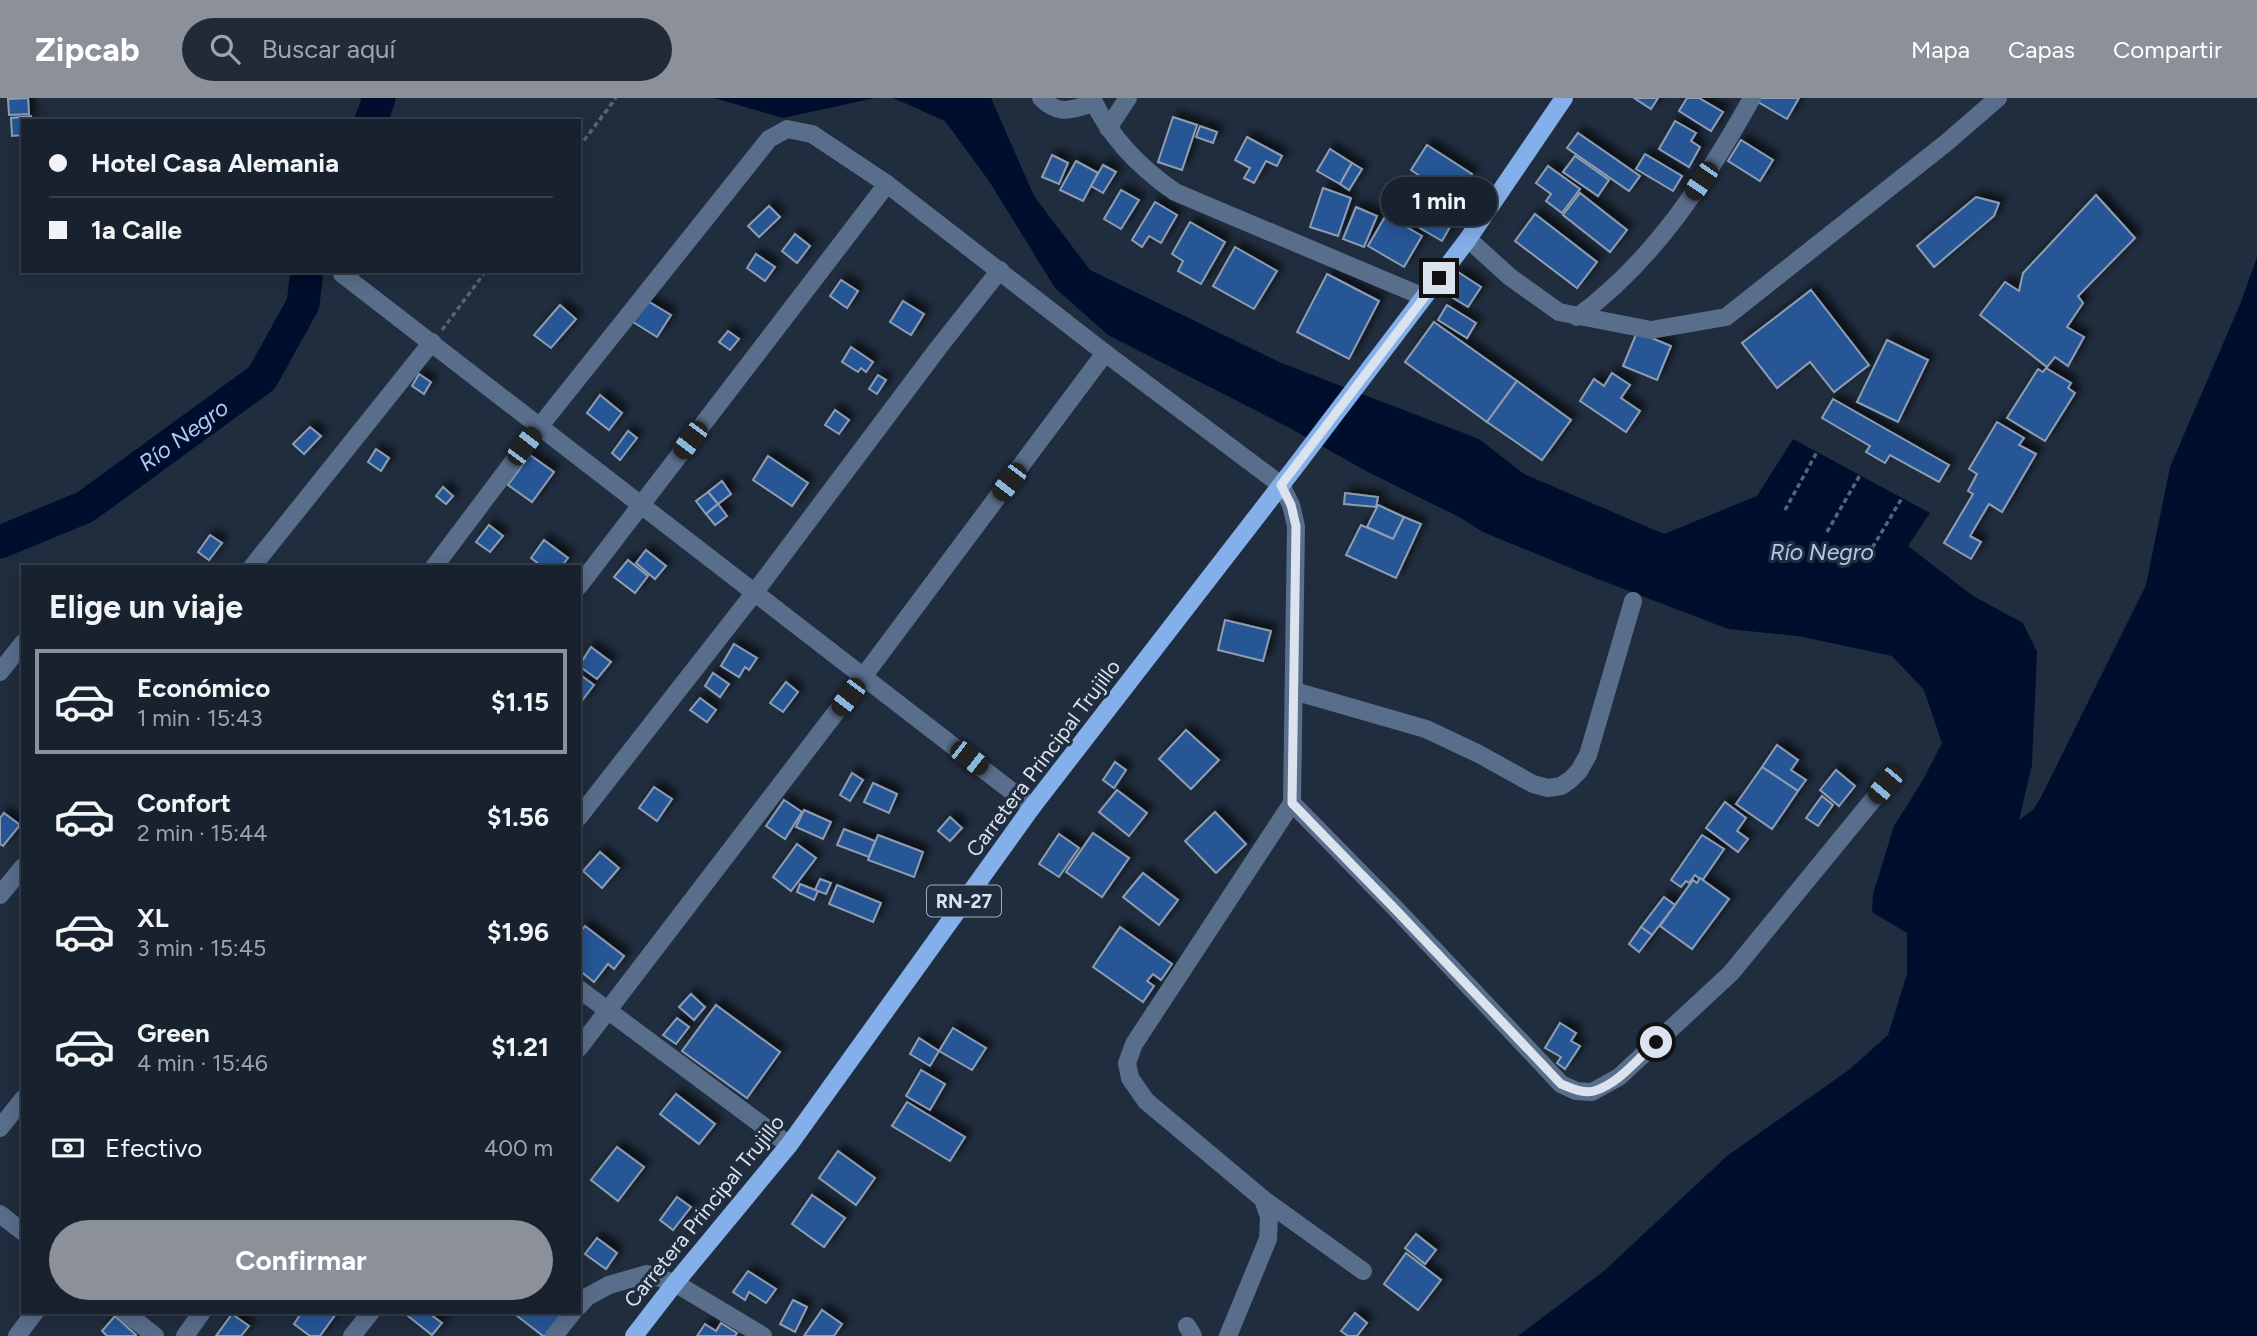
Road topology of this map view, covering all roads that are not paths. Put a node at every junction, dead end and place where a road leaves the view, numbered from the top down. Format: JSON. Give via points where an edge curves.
{"nodes":[{"id":1,"x":1041,"y":98,"type":"edge"},
{"id":2,"x":1128,"y":98,"type":"edge"},
{"id":3,"x":1564,"y":98,"type":"edge"},
{"id":4,"x":1752,"y":98,"type":"edge"},
{"id":5,"x":1998,"y":98,"type":"edge"},
{"id":6,"x":1093,"y":100,"type":"edge"},
{"id":7,"x":1108,"y":128,"type":"junction"},
{"id":8,"x":887,"y":184,"type":"junction"},
{"id":9,"x":1468,"y":239,"type":"junction"},
{"id":10,"x":1000,"y":270,"type":"junction"},
{"id":11,"x":342,"y":274,"type":"dead end"},
{"id":12,"x":1424,"y":297,"type":"junction"},
{"id":13,"x":1577,"y":317,"type":"junction"},
{"id":14,"x":432,"y":342,"type":"junction"},
{"id":15,"x":1105,"y":353,"type":"junction"},
{"id":16,"x":540,"y":426,"type":"junction"},
{"id":17,"x":1281,"y":485,"type":"junction"},
{"id":18,"x":641,"y":504,"type":"junction"},
{"id":19,"x":254,"y":565,"type":"edge"},
{"id":20,"x":436,"y":565,"type":"edge"},
{"id":21,"x":581,"y":583,"type":"edge"},
{"id":22,"x":755,"y":593,"type":"junction"},
{"id":23,"x":1633,"y":601,"type":"dead end"},
{"id":24,"x":21,"y":646,"type":"edge"},
{"id":25,"x":0,"y":672,"type":"edge"},
{"id":26,"x":863,"y":677,"type":"junction"},
{"id":27,"x":1294,"y":691,"type":"junction"},
{"id":28,"x":1885,"y":785,"type":"dead end"},
{"id":29,"x":1292,"y":803,"type":"junction"},
{"id":30,"x":1032,"y":807,"type":"junction"},
{"id":31,"x":581,"y":814,"type":"edge"},
{"id":32,"x":21,"y":869,"type":"edge"},
{"id":33,"x":0,"y":895,"type":"edge"},
{"id":34,"x":581,"y":991,"type":"edge"},
{"id":35,"x":608,"y":1011,"type":"junction"},
{"id":36,"x":581,"y":1045,"type":"edge"},
{"id":37,"x":21,"y":1102,"type":"edge"},
{"id":38,"x":0,"y":1128,"type":"edge"},
{"id":39,"x":789,"y":1145,"type":"junction"},
{"id":40,"x":1262,"y":1199,"type":"junction"},
{"id":41,"x":0,"y":1214,"type":"edge"},
{"id":42,"x":21,"y":1230,"type":"edge"},
{"id":43,"x":1363,"y":1271,"type":"dead end"},
{"id":44,"x":675,"y":1283,"type":"junction"},
{"id":45,"x":581,"y":1304,"type":"edge"},
{"id":46,"x":34,"y":1314,"type":"edge"},
{"id":47,"x":128,"y":1314,"type":"edge"},
{"id":48,"x":200,"y":1314,"type":"edge"},
{"id":49,"x":369,"y":1314,"type":"edge"},
{"id":50,"x":571,"y":1314,"type":"edge"},
{"id":51,"x":17,"y":1336,"type":"edge"},
{"id":52,"x":155,"y":1336,"type":"edge"},
{"id":53,"x":184,"y":1336,"type":"edge"},
{"id":54,"x":352,"y":1336,"type":"edge"},
{"id":55,"x":554,"y":1336,"type":"edge"},
{"id":56,"x":634,"y":1336,"type":"edge"},
{"id":57,"x":762,"y":1336,"type":"edge"},
{"id":58,"x":1228,"y":1336,"type":"edge"}],
"edges":[{"from":1,"to":6,"type":"street","via":[[1062,111]]},
{"from":2,"to":7,"type":"street"},
{"from":3,"to":9,"type":"main road","number":"RN-27"},
{"from":4,"to":13,"type":"street","via":[[1673,222],[1605,297]]},
{"from":5,"to":13,"type":"street","via":[[1726,317],[1651,330]]},
{"from":6,"to":7,"type":"street"},
{"from":7,"to":12,"type":"street","via":[[1126,153],[1175,191]]},
{"from":8,"to":10,"type":"street"},
{"from":8,"to":16,"type":"street","via":[[812,134],[787,129],[769,139]]},
{"from":8,"to":18,"type":"street"},
{"from":9,"to":12,"type":"main road","number":"RN-27"},
{"from":9,"to":13,"type":"street","via":[[1510,277],[1559,312]]},
{"from":10,"to":15,"type":"street"},
{"from":10,"to":22,"type":"street"},
{"from":11,"to":14,"type":"street"},
{"from":12,"to":17,"type":"main road","name":"Carretera Principal Trujillo","number":"RN-27"},
{"from":14,"to":16,"type":"street"},
{"from":14,"to":19,"type":"street"},
{"from":15,"to":17,"type":"street"},
{"from":15,"to":26,"type":"street"},
{"from":16,"to":18,"type":"street"},
{"from":16,"to":20,"type":"street"},
{"from":17,"to":27,"type":"street","via":[[1296,526]]},
{"from":17,"to":30,"type":"main road","name":"Carretera Principal Trujillo","number":"RN-27"},
{"from":18,"to":21,"type":"street"},
{"from":18,"to":22,"type":"street"},
{"from":22,"to":26,"type":"street"},
{"from":22,"to":31,"type":"street"},
{"from":23,"to":27,"type":"street","via":[[1588,755],[1579,771],[1561,786],[1533,784],[1426,729]]},
{"from":24,"to":25,"type":"street"},
{"from":26,"to":30,"type":"street"},
{"from":26,"to":35,"type":"street"},
{"from":27,"to":29,"type":"street"},
{"from":28,"to":29,"type":"street","via":[[1731,973],[1619,1077],[1592,1092],[1561,1084]]},
{"from":29,"to":40,"type":"street","via":[[1134,1044],[1128,1063],[1130,1079],[1146,1101]]},
{"from":30,"to":39,"type":"main road","name":"Carretera Principal Trujillo","number":"RN-27"},
{"from":32,"to":33,"type":"street"},
{"from":34,"to":35,"type":"street"},
{"from":35,"to":36,"type":"street"},
{"from":35,"to":39,"type":"street"},
{"from":37,"to":38,"type":"street"},
{"from":39,"to":44,"type":"main road","name":"Carretera Principal Trujillo","number":"RN-27"},
{"from":40,"to":43,"type":"street"},
{"from":40,"to":58,"type":"street","via":[[1269,1217],[1268,1239]]},
{"from":41,"to":42,"type":"street"},
{"from":44,"to":45,"type":"street","via":[[648,1274],[609,1284]]},
{"from":44,"to":56,"type":"main road","name":"Carretera Principal Trujillo","number":"RN-27"},
{"from":44,"to":57,"type":"street"},
{"from":46,"to":51,"type":"street"},
{"from":47,"to":52,"type":"street"},
{"from":48,"to":53,"type":"street"},
{"from":49,"to":54,"type":"street"},
{"from":50,"to":55,"type":"street"}]}
